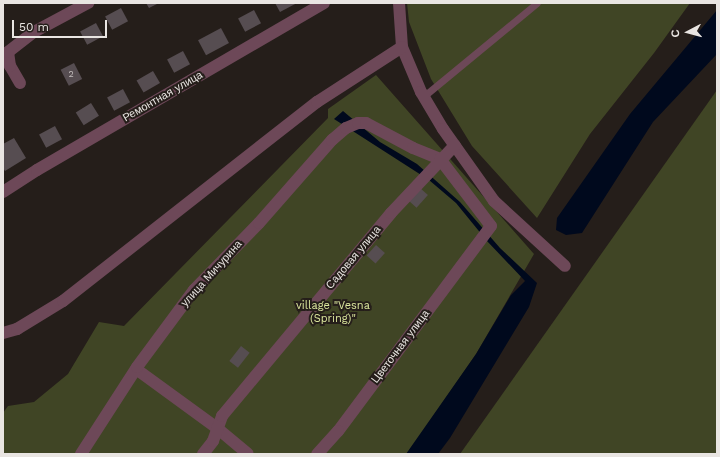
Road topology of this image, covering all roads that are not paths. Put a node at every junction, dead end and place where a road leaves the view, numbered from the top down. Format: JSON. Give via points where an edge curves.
{"nodes":[{"id":1,"x":88,"y":3,"type":"edge"},
{"id":2,"x":324,"y":3,"type":"edge"},
{"id":3,"x":399,"y":3,"type":"edge"},
{"id":4,"x":537,"y":3,"type":"edge"},
{"id":5,"x":402,"y":48,"type":"junction"},
{"id":6,"x":20,"y":83,"type":"dead end"},
{"id":7,"x":424,"y":96,"type":"junction"},
{"id":8,"x":455,"y":145,"type":"junction"},
{"id":9,"x":440,"y":159,"type":"junction"},
{"id":10,"x":3,"y":192,"type":"edge"},
{"id":11,"x":565,"y":266,"type":"dead end"},
{"id":12,"x":3,"y":333,"type":"edge"},
{"id":13,"x":136,"y":369,"type":"junction"},
{"id":14,"x":217,"y":428,"type":"junction"},
{"id":15,"x":81,"y":454,"type":"edge"},
{"id":16,"x":203,"y":454,"type":"edge"},
{"id":17,"x":248,"y":454,"type":"edge"},
{"id":18,"x":317,"y":454,"type":"edge"}],
"edges":[{"from":1,"to":6,"type":"street","via":[[32,33],[8,52],[10,66]]},
{"from":2,"to":10,"type":"street","name":"Ремонтная улица"},
{"from":3,"to":5,"type":"street"},
{"from":4,"to":7,"type":"lane"},
{"from":5,"to":7,"type":"street"},
{"from":5,"to":12,"type":"street","via":[[317,102],[63,301],[17,329]]},
{"from":7,"to":8,"type":"street"},
{"from":8,"to":9,"type":"street","name":"Садовая улица"},
{"from":8,"to":11,"type":"street","via":[[494,201]]},
{"from":9,"to":13,"type":"street","name":"улица Мичурина","via":[[405,145],[366,123],[346,128],[194,290]]},
{"from":9,"to":14,"type":"street","name":"Садовая улица","via":[[222,416]]},
{"from":9,"to":18,"type":"street","name":"Цветочная улица","via":[[491,226],[338,431]]},
{"from":13,"to":14,"type":"street"},
{"from":13,"to":15,"type":"street","name":"улица Мичурина"},
{"from":14,"to":16,"type":"street","name":"Садовая улица","via":[[213,441]]},
{"from":14,"to":17,"type":"street"}]}
